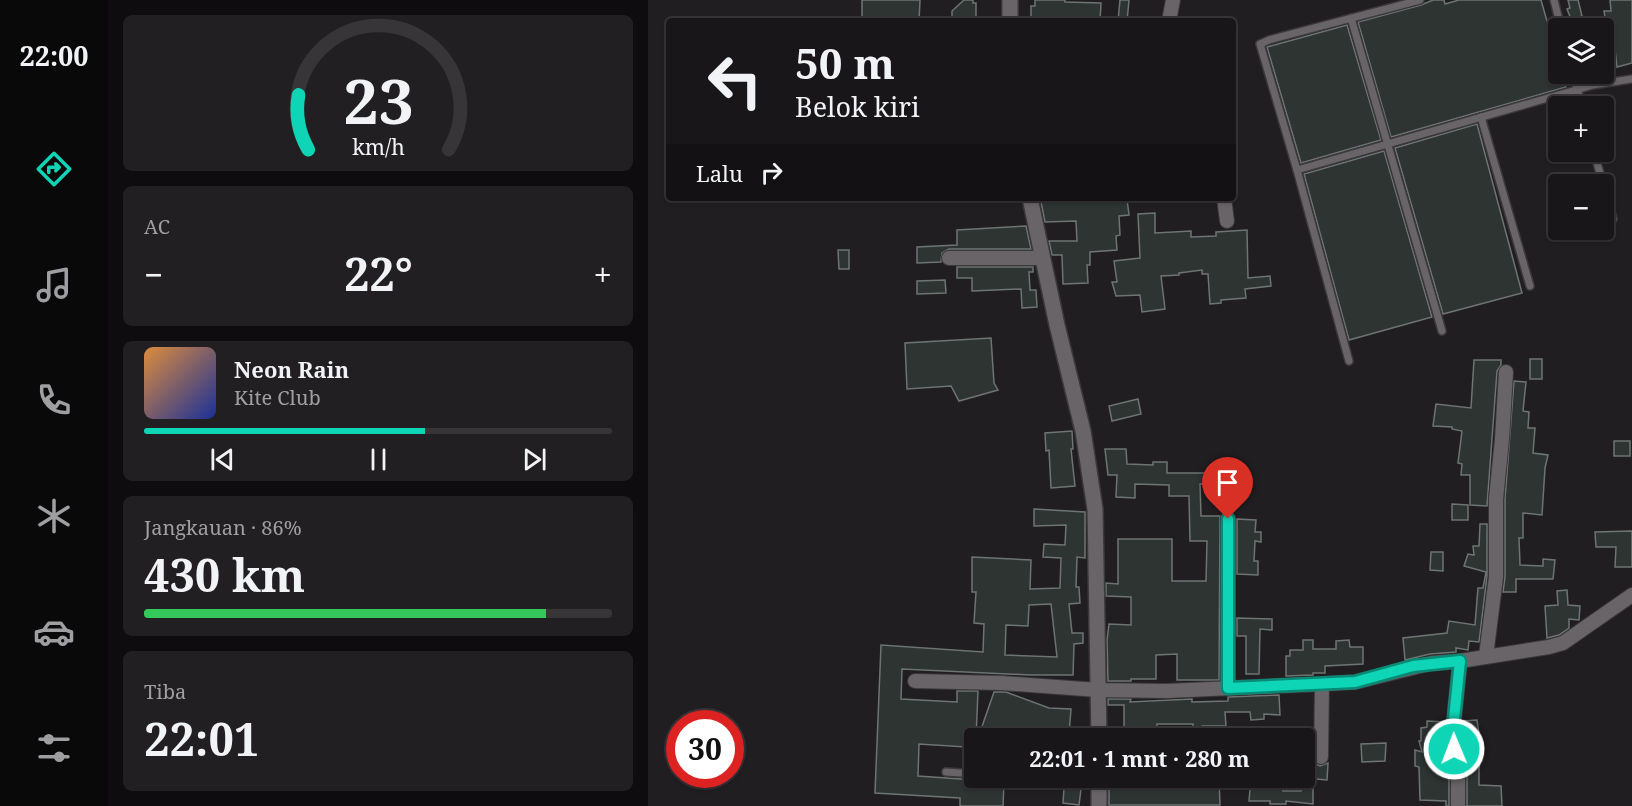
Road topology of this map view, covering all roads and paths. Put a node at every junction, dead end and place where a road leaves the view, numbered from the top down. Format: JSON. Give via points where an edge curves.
{"nodes":[{"id":1,"x":1010,"y":0,"type":"edge"},
{"id":2,"x":1173,"y":0,"type":"edge"},
{"id":3,"x":1420,"y":0,"type":"edge"},
{"id":4,"x":1554,"y":0,"type":"edge"},
{"id":5,"x":1010,"y":18,"type":"edge"},
{"id":6,"x":1170,"y":18,"type":"edge"},
{"id":7,"x":1351,"y":18,"type":"junction"},
{"id":8,"x":1558,"y":18,"type":"edge"},
{"id":9,"x":1632,"y":78,"type":"edge"},
{"id":10,"x":1576,"y":84,"type":"edge"},
{"id":11,"x":1577,"y":90,"type":"junction"},
{"id":12,"x":1579,"y":96,"type":"edge"},
{"id":13,"x":1481,"y":117,"type":"junction"},
{"id":14,"x":1388,"y":143,"type":"junction"},
{"id":15,"x":1297,"y":170,"type":"junction"},
{"id":16,"x":1031,"y":201,"type":"edge"},
{"id":17,"x":1224,"y":201,"type":"edge"},
{"id":18,"x":1227,"y":221,"type":"dead end"},
{"id":19,"x":949,"y":258,"type":"dead end"},
{"id":20,"x":1043,"y":258,"type":"junction"},
{"id":21,"x":1530,"y":286,"type":"dead end"},
{"id":22,"x":1442,"y":331,"type":"dead end"},
{"id":23,"x":1349,"y":361,"type":"dead end"},
{"id":24,"x":1506,"y":372,"type":"dead end"},
{"id":25,"x":1228,"y":519,"type":"dead end"},
{"id":26,"x":1632,"y":595,"type":"edge"},
{"id":27,"x":1486,"y":656,"type":"junction"},
{"id":28,"x":1460,"y":661,"type":"junction"},
{"id":29,"x":915,"y":681,"type":"dead end"},
{"id":30,"x":1322,"y":684,"type":"junction"},
{"id":31,"x":1228,"y":688,"type":"junction"},
{"id":32,"x":1098,"y":690,"type":"junction"},
{"id":33,"x":1099,"y":728,"type":"edge"},
{"id":34,"x":1321,"y":757,"type":"dead end"},
{"id":35,"x":946,"y":772,"type":"dead end"},
{"id":36,"x":964,"y":773,"type":"edge"},
{"id":37,"x":1099,"y":788,"type":"edge"},
{"id":38,"x":1099,"y":806,"type":"edge"},
{"id":39,"x":1458,"y":806,"type":"edge"}],
"edges":[{"from":1,"to":5,"type":"street"},
{"from":2,"to":6,"type":"street"},
{"from":3,"to":7,"type":"lane"},
{"from":4,"to":8,"type":"lane"},
{"from":7,"to":14,"type":"lane"},
{"from":7,"to":15,"type":"lane","via":[[1260,45]]},
{"from":9,"to":11,"type":"lane"},
{"from":10,"to":11,"type":"lane"},
{"from":11,"to":12,"type":"lane"},
{"from":11,"to":13,"type":"lane"},
{"from":13,"to":14,"type":"lane"},
{"from":13,"to":21,"type":"lane"},
{"from":14,"to":15,"type":"lane"},
{"from":14,"to":22,"type":"lane"},
{"from":15,"to":23,"type":"lane"},
{"from":16,"to":20,"type":"street"},
{"from":17,"to":18,"type":"street"},
{"from":19,"to":20,"type":"street"},
{"from":20,"to":32,"type":"street","via":[[1083,431],[1095,509]]},
{"from":24,"to":27,"type":"street","via":[[1496,499],[1496,577]]},
{"from":25,"to":31,"type":"street"},
{"from":26,"to":27,"type":"street","via":[[1563,643]]},
{"from":27,"to":28,"type":"street"},
{"from":28,"to":30,"type":"street","via":[[1413,666],[1355,682]]},
{"from":28,"to":39,"type":"street","via":[[1452,738],[1458,759]]},
{"from":29,"to":32,"type":"street"},
{"from":30,"to":31,"type":"street"},
{"from":30,"to":34,"type":"street"},
{"from":31,"to":32,"type":"street"},
{"from":32,"to":33,"type":"street"},
{"from":35,"to":36,"type":"lane"},
{"from":37,"to":38,"type":"street"}]}
